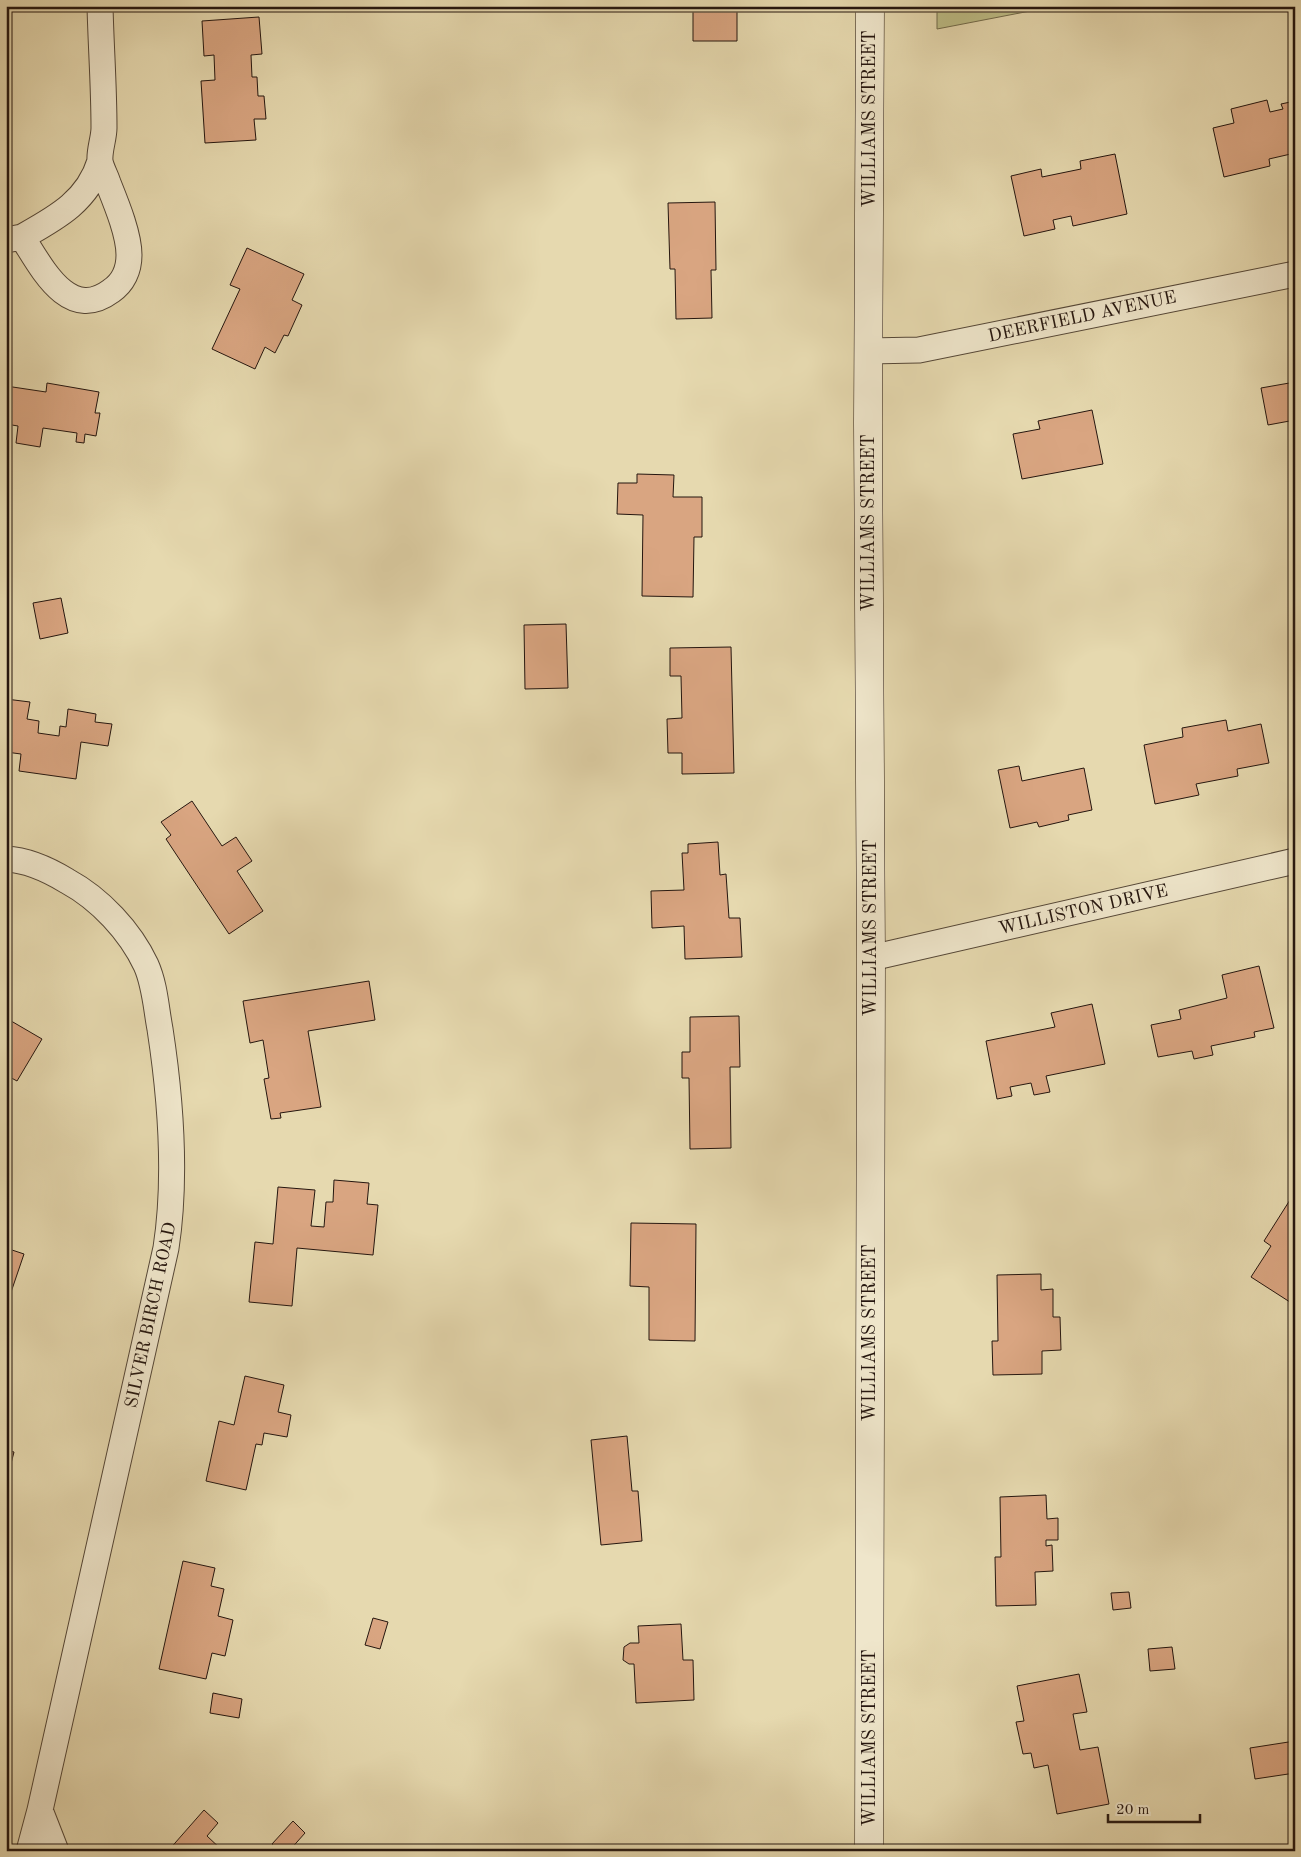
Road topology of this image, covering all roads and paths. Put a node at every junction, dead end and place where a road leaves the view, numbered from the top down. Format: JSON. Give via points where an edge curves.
{"nodes":[{"id":1,"x":100,"y":6,"type":"edge"},
{"id":2,"x":870,"y":6,"type":"edge"},
{"id":3,"x":100,"y":162,"type":"junction"},
{"id":4,"x":14,"y":238,"type":"edge"},
{"id":5,"x":1295,"y":274,"type":"edge"},
{"id":6,"x":868,"y":351,"type":"junction"},
{"id":7,"x":6,"y":859,"type":"edge"},
{"id":8,"x":1295,"y":862,"type":"edge"},
{"id":9,"x":870,"y":958,"type":"junction"},
{"id":10,"x":40,"y":1810,"type":"junction"},
{"id":11,"x":28,"y":1851,"type":"edge"},
{"id":12,"x":56,"y":1851,"type":"edge"},
{"id":13,"x":869,"y":1851,"type":"edge"}],
"edges":[{"from":1,"to":3,"type":"street","via":[[104,128]]},
{"from":2,"to":6,"type":"main road","name":"WILLIAMS STREET"},
{"from":3,"to":4,"type":"street","via":[[89,188],[73,205],[50,222]]},
{"from":3,"to":4,"type":"street","via":[[117,205],[129,253],[126,274],[115,289],[89,300],[69,296],[53,284]]},
{"from":5,"to":6,"type":"street","name":"DEERFIELD AVENUE","via":[[920,350]]},
{"from":6,"to":9,"type":"main road","name":"WILLIAMS STREET"},
{"from":7,"to":10,"type":"street","name":"SILVER BIRCH ROAD","via":[[34,865],[75,885],[106,910],[134,944],[154,989],[171,1132],[172,1189],[166,1248]]},
{"from":8,"to":9,"type":"street","name":"WILLISTON DRIVE"},
{"from":9,"to":13,"type":"main road","name":"WILLIAMS STREET"},
{"from":10,"to":11,"type":"street","name":"SILVER BIRCH ROAD"},
{"from":10,"to":12,"type":"street"}]}
